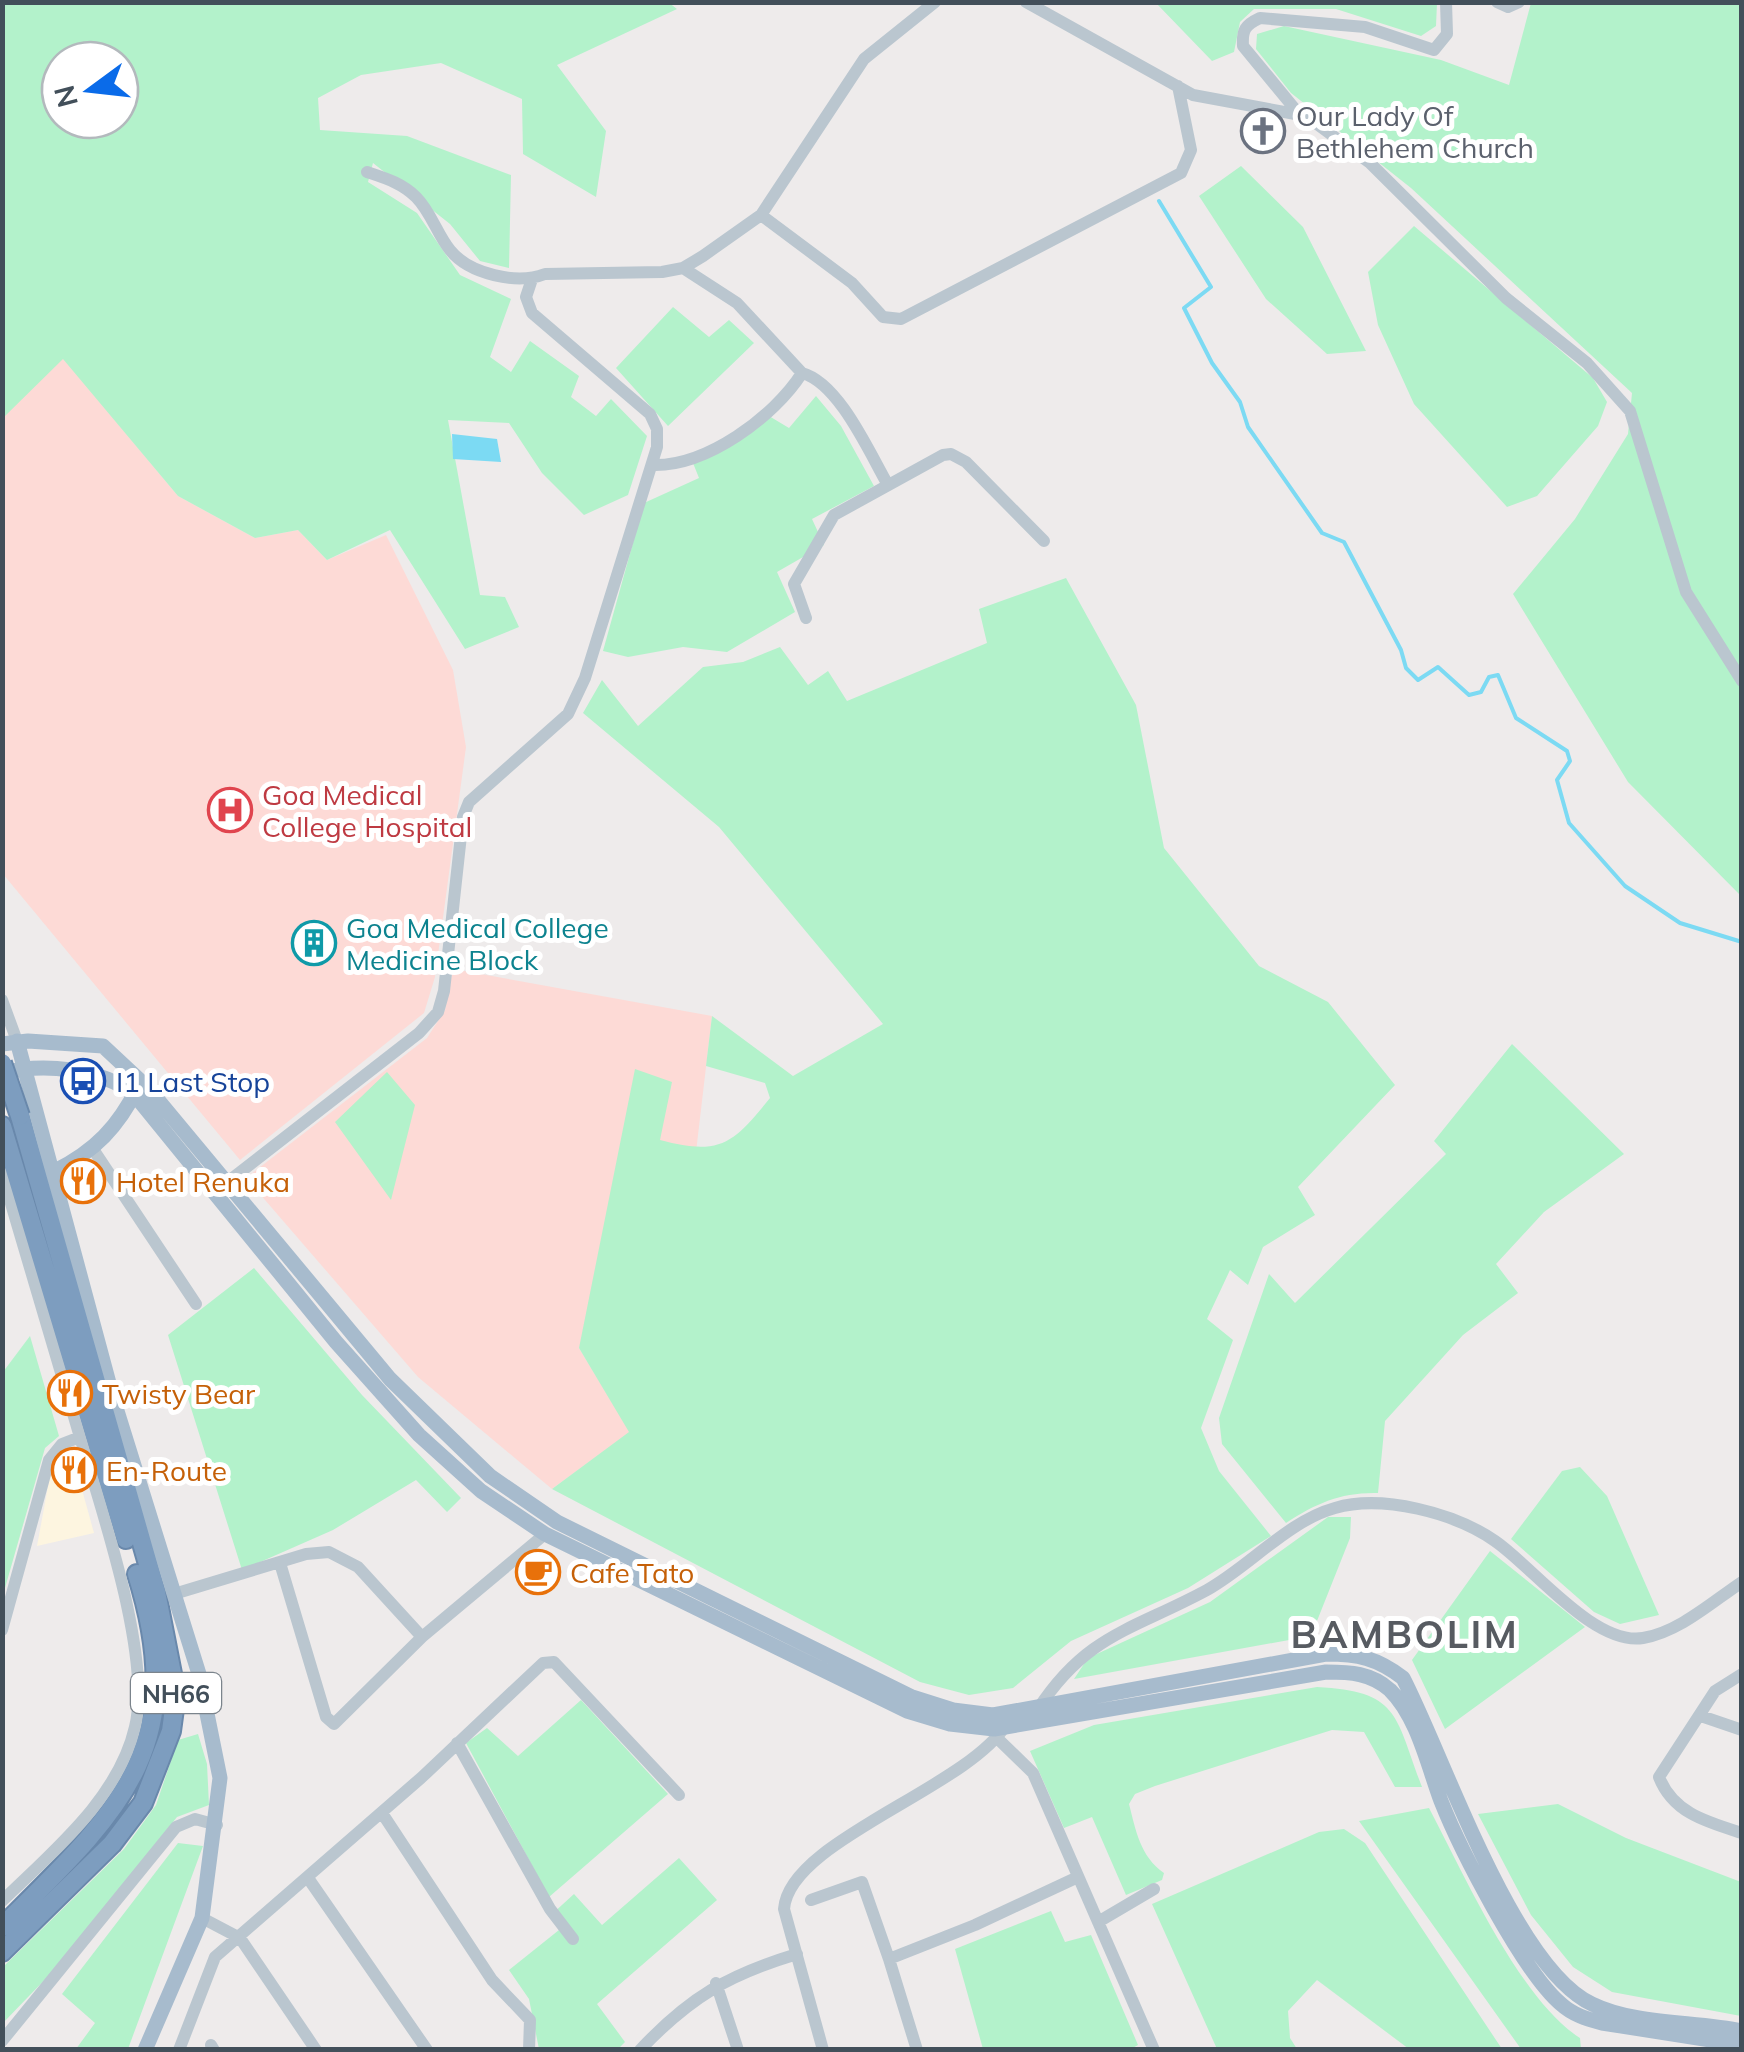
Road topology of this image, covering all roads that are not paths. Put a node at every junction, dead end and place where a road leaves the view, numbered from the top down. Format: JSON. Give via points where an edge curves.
{"nodes":[{"id":1,"x":935,"y":2,"type":"edge"},
{"id":2,"x":1026,"y":2,"type":"edge"},
{"id":3,"x":1446,"y":2,"type":"edge"},
{"id":4,"x":1496,"y":2,"type":"edge"},
{"id":5,"x":1519,"y":2,"type":"edge"},
{"id":6,"x":1178,"y":86,"type":"junction"},
{"id":7,"x":1299,"y":114,"type":"junction"},
{"id":8,"x":367,"y":172,"type":"dead end"},
{"id":9,"x":761,"y":215,"type":"junction"},
{"id":10,"x":683,"y":268,"type":"junction"},
{"id":11,"x":532,"y":279,"type":"junction"},
{"id":12,"x":802,"y":373,"type":"junction"},
{"id":13,"x":652,"y":465,"type":"junction"},
{"id":14,"x":888,"y":486,"type":"junction"},
{"id":15,"x":1044,"y":541,"type":"dead end"},
{"id":16,"x":806,"y":618,"type":"dead end"},
{"id":17,"x":1742,"y":681,"type":"edge"},
{"id":18,"x":2,"y":1000,"type":"edge"},
{"id":19,"x":10,"y":1043,"type":"edge"},
{"id":20,"x":2,"y":1063,"type":"edge"},
{"id":21,"x":25,"y":1068,"type":"junction"},
{"id":22,"x":2,"y":1074,"type":"edge"},
{"id":23,"x":138,"y":1087,"type":"junction"},
{"id":24,"x":2,"y":1126,"type":"edge"},
{"id":25,"x":93,"y":1149,"type":"junction"},
{"id":26,"x":55,"y":1171,"type":"junction"},
{"id":27,"x":2,"y":1173,"type":"edge"},
{"id":28,"x":218,"y":1189,"type":"junction"},
{"id":29,"x":196,"y":1304,"type":"dead end"},
{"id":30,"x":80,"y":1437,"type":"junction"},
{"id":31,"x":545,"y":1534,"type":"junction"},
{"id":32,"x":280,"y":1563,"type":"junction"},
{"id":33,"x":1742,"y":1582,"type":"edge"},
{"id":34,"x":174,"y":1594,"type":"junction"},
{"id":35,"x":2,"y":1630,"type":"edge"},
{"id":36,"x":422,"y":1637,"type":"junction"},
{"id":37,"x":1742,"y":1674,"type":"edge"},
{"id":38,"x":1039,"y":1707,"type":"junction"},
{"id":39,"x":1701,"y":1716,"type":"junction"},
{"id":40,"x":1030,"y":1722,"type":"junction"},
{"id":41,"x":1004,"y":1725,"type":"junction"},
{"id":42,"x":1742,"y":1730,"type":"edge"},
{"id":43,"x":458,"y":1743,"type":"junction"},
{"id":44,"x":679,"y":1795,"type":"dead end"},
{"id":45,"x":382,"y":1812,"type":"junction"},
{"id":46,"x":217,"y":1824,"type":"junction"},
{"id":47,"x":1742,"y":1833,"type":"edge"},
{"id":48,"x":1078,"y":1877,"type":"junction"},
{"id":49,"x":308,"y":1878,"type":"junction"},
{"id":50,"x":1154,"y":1889,"type":"dead end"},
{"id":51,"x":811,"y":1900,"type":"dead end"},
{"id":52,"x":2,"y":1901,"type":"edge"},
{"id":53,"x":202,"y":1918,"type":"junction"},
{"id":54,"x":1098,"y":1922,"type":"junction"},
{"id":55,"x":2,"y":1927,"type":"edge"},
{"id":56,"x":240,"y":1938,"type":"junction"},
{"id":57,"x":573,"y":1940,"type":"dead end"},
{"id":58,"x":2,"y":1952,"type":"edge"},
{"id":59,"x":797,"y":1954,"type":"junction"},
{"id":60,"x":888,"y":1959,"type":"junction"},
{"id":61,"x":716,"y":1983,"type":"junction"},
{"id":62,"x":1742,"y":2030,"type":"edge"},
{"id":63,"x":2,"y":2041,"type":"edge"},
{"id":64,"x":1742,"y":2045,"type":"edge"},
{"id":65,"x":145,"y":2050,"type":"edge"},
{"id":66,"x":178,"y":2050,"type":"edge"},
{"id":67,"x":316,"y":2050,"type":"edge"},
{"id":68,"x":427,"y":2050,"type":"edge"},
{"id":69,"x":530,"y":2050,"type":"edge"},
{"id":70,"x":640,"y":2050,"type":"edge"},
{"id":71,"x":738,"y":2050,"type":"edge"},
{"id":72,"x":823,"y":2050,"type":"edge"},
{"id":73,"x":917,"y":2050,"type":"edge"},
{"id":74,"x":1154,"y":2050,"type":"edge"}],
"edges":[{"from":1,"to":9,"type":"street","via":[[864,58]]},
{"from":2,"to":6,"type":"street"},
{"from":3,"to":7,"type":"street","via":[[1447,34],[1434,50],[1341,24],[1260,18],[1248,23],[1243,46]]},
{"from":4,"to":5,"type":"street"},
{"from":6,"to":7,"type":"street","via":[[1193,95]]},
{"from":6,"to":9,"type":"street","via":[[1190,150],[1181,173],[900,319],[883,317],[852,283]]},
{"from":7,"to":17,"type":"street","via":[[1370,162],[1506,298],[1587,363],[1630,412],[1686,592]]},
{"from":8,"to":11,"type":"street","via":[[418,198],[450,251],[470,267]]},
{"from":9,"to":10,"type":"street"},
{"from":10,"to":11,"type":"street"},
{"from":10,"to":12,"type":"street","via":[[737,303]]},
{"from":11,"to":13,"type":"street","via":[[526,297],[532,313],[650,414],[657,429]]},
{"from":12,"to":13,"type":"street","via":[[738,434],[700,454]]},
{"from":12,"to":14,"type":"street","via":[[817,377],[854,424]]},
{"from":13,"to":28,"type":"street","via":[[568,714],[490,780],[463,817],[438,1012]]},
{"from":14,"to":15,"type":"street","via":[[943,455],[956,456]]},
{"from":14,"to":16,"type":"street","via":[[826,522],[794,584]]},
{"from":18,"to":19,"type":"street"},
{"from":19,"to":21,"type":"main road"},
{"from":19,"to":23,"type":"main road","via":[[90,1043],[110,1050]]},
{"from":20,"to":58,"type":"highway","number":"NH66","bridge":true,"via":[[160,1610],[176,1694],[171,1731],[143,1803],[112,1844]]},
{"from":21,"to":22,"type":"main road"},
{"from":21,"to":23,"type":"main road","via":[[93,1074]]},
{"from":21,"to":26,"type":"main road"},
{"from":23,"to":25,"type":"main road","via":[[119,1123]]},
{"from":23,"to":28,"type":"main road"},
{"from":24,"to":55,"type":"highway","number":"NH66","via":[[144,1595],[158,1683],[142,1758],[125,1796]]},
{"from":25,"to":26,"type":"main road"},
{"from":25,"to":29,"type":"street"},
{"from":26,"to":34,"type":"main road","via":[[120,1423]]},
{"from":27,"to":30,"type":"street"},
{"from":28,"to":31,"type":"main road","via":[[418,1435],[481,1491]]},
{"from":28,"to":41,"type":"main road","via":[[460,1450],[534,1508],[912,1698]]},
{"from":30,"to":35,"type":"street","via":[[62,1444],[50,1460]]},
{"from":30,"to":52,"type":"street","via":[[113,1549],[136,1664],[136,1727],[105,1790]]},
{"from":31,"to":36,"type":"street"},
{"from":31,"to":41,"type":"main road","via":[[907,1710],[950,1724]]},
{"from":32,"to":34,"type":"street"},
{"from":32,"to":36,"type":"street","via":[[330,1552],[358,1566]]},
{"from":32,"to":36,"type":"street","via":[[326,1718],[334,1724]]},
{"from":33,"to":38,"type":"street","via":[[1668,1630],[1620,1638],[1595,1625],[1493,1539],[1451,1519],[1388,1505],[1336,1507],[1214,1586],[1098,1642],[1065,1670]]},
{"from":34,"to":46,"type":"main road","via":[[215,1742]]},
{"from":37,"to":39,"type":"street","via":[[1716,1691]]},
{"from":38,"to":40,"type":"street"},
{"from":38,"to":41,"type":"main road"},
{"from":38,"to":62,"type":"main road","via":[[1326,1654],[1380,1660],[1404,1678],[1491,1873],[1545,1961],[1572,1991],[1607,2010]]},
{"from":39,"to":42,"type":"street"},
{"from":39,"to":47,"type":"street","via":[[1659,1776],[1667,1796],[1698,1819]]},
{"from":40,"to":41,"type":"main road"},
{"from":40,"to":64,"type":"main road","via":[[1326,1672],[1370,1676],[1392,1692],[1412,1725],[1479,1880],[1562,2005],[1602,2024]]},
{"from":41,"to":48,"type":"street","via":[[1033,1773]]},
{"from":41,"to":59,"type":"street","via":[[964,1766],[796,1874],[784,1908]]},
{"from":43,"to":44,"type":"street","via":[[549,1660]]},
{"from":43,"to":45,"type":"street"},
{"from":43,"to":57,"type":"street"},
{"from":45,"to":49,"type":"street"},
{"from":45,"to":69,"type":"street","via":[[492,1980],[530,2020]]},
{"from":46,"to":53,"type":"main road"},
{"from":46,"to":63,"type":"street","via":[[194,1818],[176,1827]]},
{"from":48,"to":54,"type":"street"},
{"from":48,"to":60,"type":"street"},
{"from":49,"to":56,"type":"street"},
{"from":49,"to":68,"type":"street"},
{"from":50,"to":54,"type":"street"},
{"from":51,"to":60,"type":"street","via":[[862,1882]]},
{"from":53,"to":56,"type":"street"},
{"from":53,"to":65,"type":"main road"},
{"from":54,"to":74,"type":"street"},
{"from":56,"to":66,"type":"street","via":[[215,1958]]},
{"from":56,"to":67,"type":"street"},
{"from":59,"to":61,"type":"street"},
{"from":59,"to":72,"type":"street"},
{"from":60,"to":73,"type":"street"},
{"from":61,"to":70,"type":"street","via":[[675,2012]]},
{"from":61,"to":71,"type":"street"}]}
